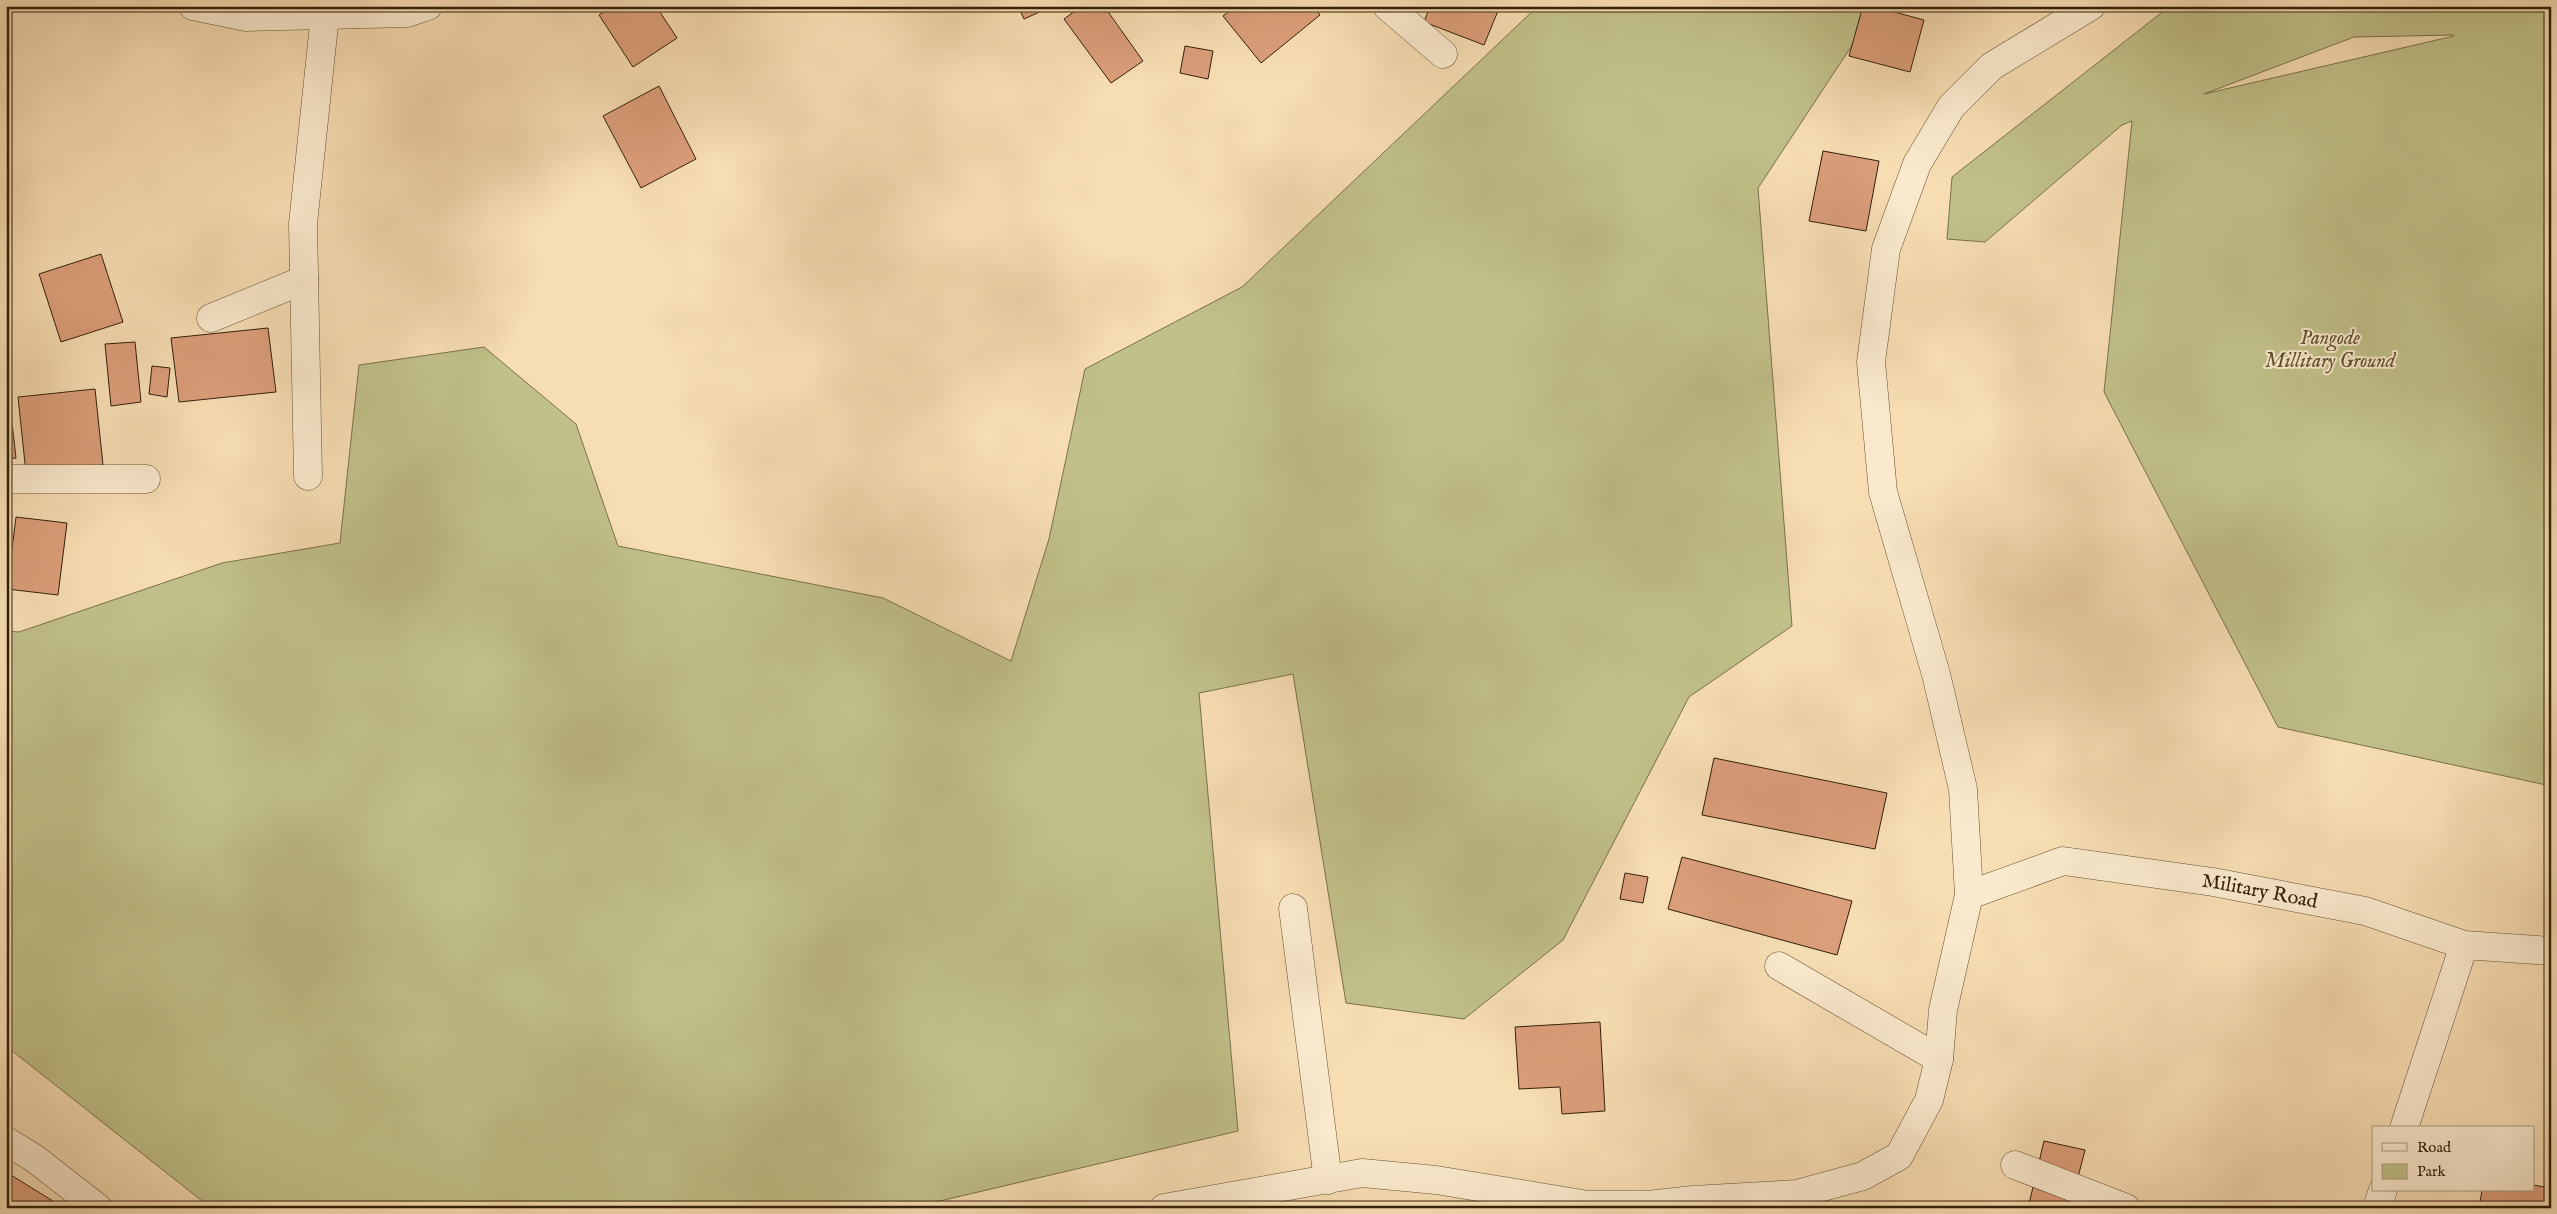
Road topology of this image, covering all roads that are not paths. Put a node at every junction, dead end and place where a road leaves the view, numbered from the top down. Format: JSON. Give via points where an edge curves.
{"nodes":[{"id":1,"x":193,"y":6,"type":"edge"},
{"id":2,"x":428,"y":6,"type":"edge"},
{"id":3,"x":1387,"y":6,"type":"edge"},
{"id":4,"x":2091,"y":6,"type":"edge"},
{"id":5,"x":325,"y":15,"type":"junction"},
{"id":6,"x":1443,"y":54,"type":"dead end"},
{"id":7,"x":304,"y":280,"type":"junction"},
{"id":8,"x":211,"y":318,"type":"dead end"},
{"id":9,"x":308,"y":476,"type":"dead end"},
{"id":10,"x":6,"y":479,"type":"edge"},
{"id":11,"x":146,"y":479,"type":"dead end"},
{"id":12,"x":1969,"y":895,"type":"junction"},
{"id":13,"x":1293,"y":908,"type":"dead end"},
{"id":14,"x":2464,"y":945,"type":"junction"},
{"id":15,"x":2551,"y":951,"type":"edge"},
{"id":16,"x":1779,"y":966,"type":"dead end"},
{"id":17,"x":1940,"y":1059,"type":"junction"},
{"id":18,"x":2405,"y":1126,"type":"edge"},
{"id":19,"x":6,"y":1141,"type":"edge"},
{"id":20,"x":2014,"y":1165,"type":"dead end"},
{"id":21,"x":1328,"y":1180,"type":"junction"},
{"id":22,"x":2382,"y":1192,"type":"edge"},
{"id":23,"x":1690,"y":1204,"type":"edge"},
{"id":24,"x":98,"y":1208,"type":"edge"},
{"id":25,"x":1164,"y":1208,"type":"edge"},
{"id":26,"x":2126,"y":1208,"type":"edge"},
{"id":27,"x":2377,"y":1208,"type":"edge"}],
"edges":[{"from":1,"to":5,"type":"street","via":[[246,17]]},
{"from":2,"to":5,"type":"street","via":[[407,13]]},
{"from":3,"to":6,"type":"street"},
{"from":4,"to":12,"type":"street","via":[[1992,66],[1951,107],[1917,164],[1886,249],[1872,362],[1883,492],[1936,674],[1963,789]]},
{"from":5,"to":7,"type":"street","via":[[304,224]]},
{"from":7,"to":8,"type":"street"},
{"from":7,"to":9,"type":"street"},
{"from":10,"to":11,"type":"street"},
{"from":12,"to":14,"type":"street","name":"Military Road","via":[[2063,861],[2213,882],[2365,911]]},
{"from":12,"to":17,"type":"street","via":[[1944,1010]]},
{"from":13,"to":21,"type":"street"},
{"from":14,"to":15,"type":"street","name":"Military Road"},
{"from":14,"to":18,"type":"street"},
{"from":16,"to":17,"type":"street"},
{"from":17,"to":23,"type":"street","via":[[1929,1100],[1899,1156],[1864,1176],[1797,1194]]},
{"from":19,"to":24,"type":"street","via":[[34,1158]]},
{"from":20,"to":26,"type":"street"},
{"from":21,"to":23,"type":"street","via":[[1362,1173],[1396,1175],[1588,1205]]},
{"from":21,"to":25,"type":"street"},
{"from":22,"to":27,"type":"street"}]}
